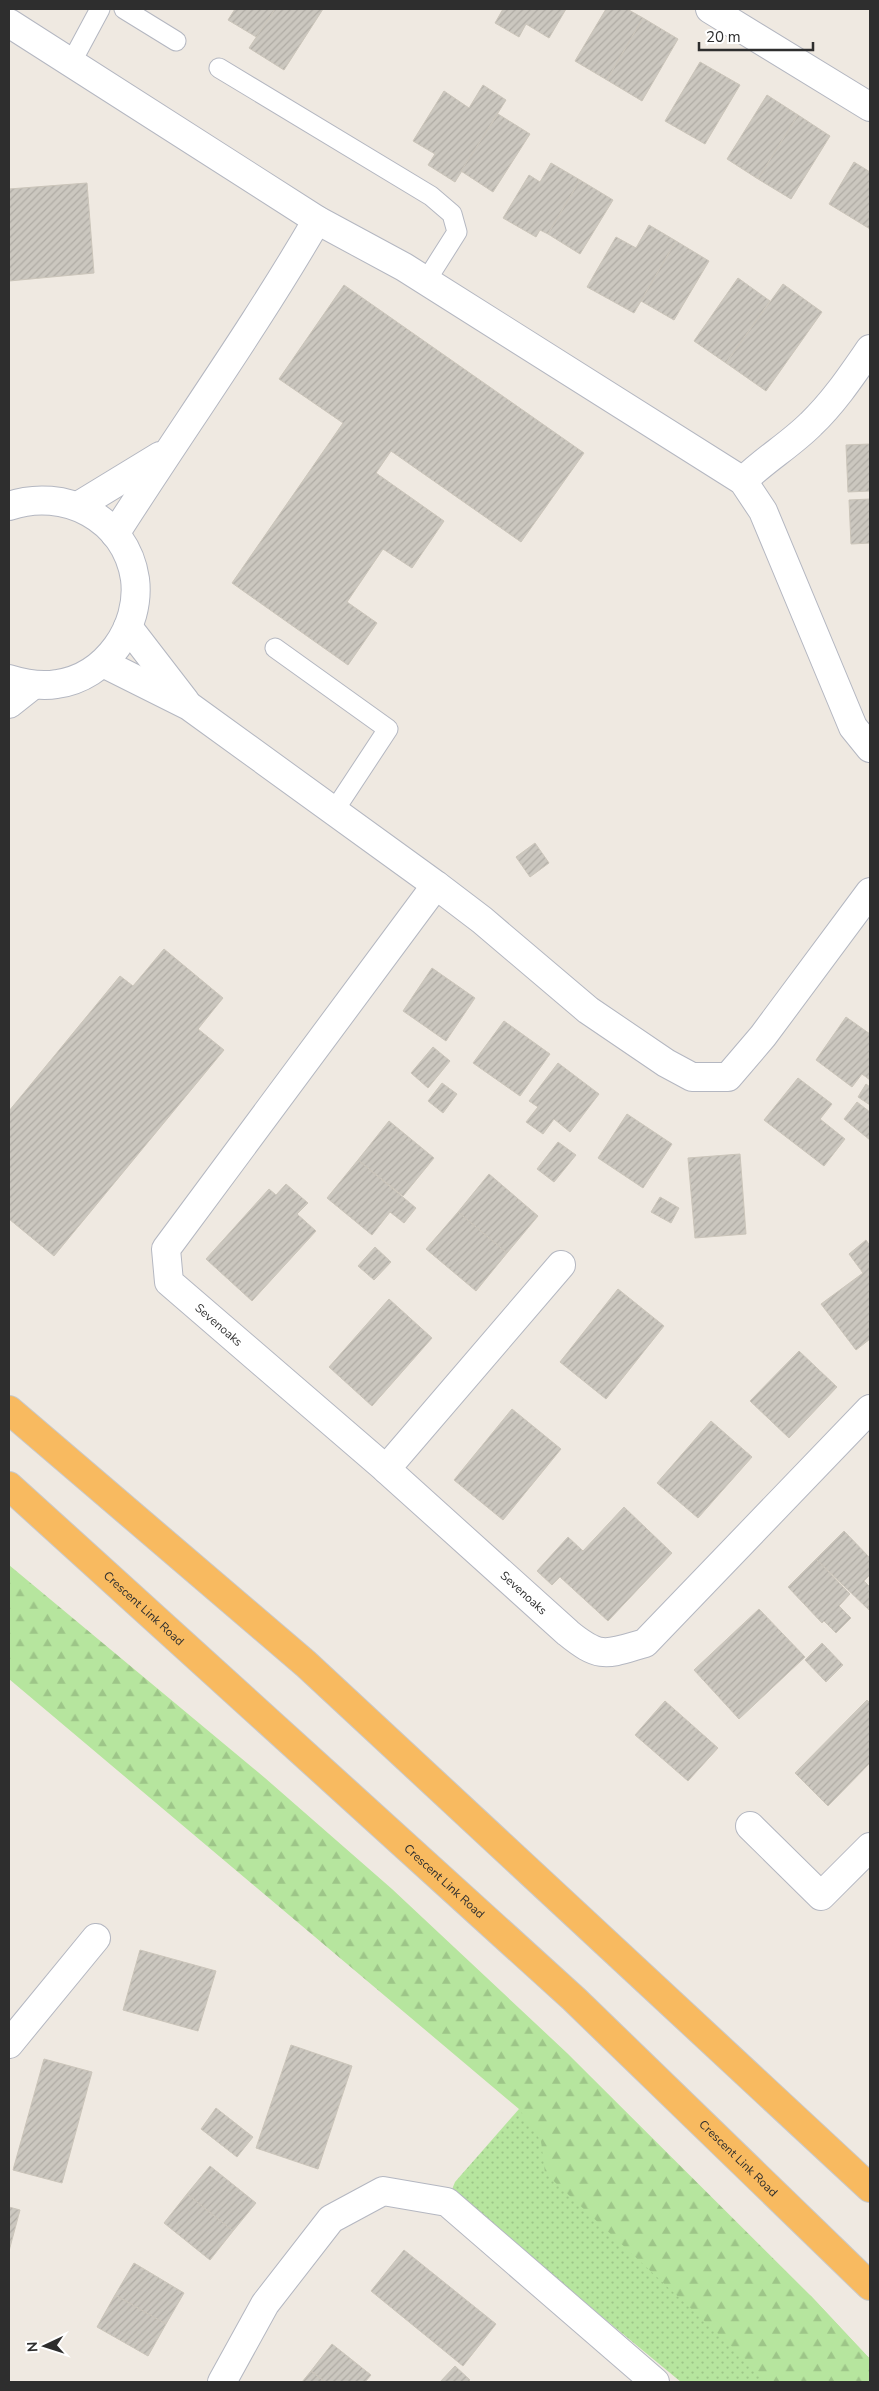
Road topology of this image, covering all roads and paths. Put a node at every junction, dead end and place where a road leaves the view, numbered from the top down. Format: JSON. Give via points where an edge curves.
{"nodes":[{"id":1,"x":100,"y":9,"type":"edge"},
{"id":2,"x":124,"y":9,"type":"edge"},
{"id":3,"x":710,"y":9,"type":"edge"},
{"id":4,"x":9,"y":23,"type":"edge"},
{"id":5,"x":176,"y":41,"type":"dead end"},
{"id":6,"x":71,"y":63,"type":"junction"},
{"id":7,"x":219,"y":68,"type":"dead end"},
{"id":8,"x":870,"y":107,"type":"edge"},
{"id":9,"x":317,"y":220,"type":"junction"},
{"id":10,"x":426,"y":281,"type":"junction"},
{"id":11,"x":870,"y":349,"type":"edge"},
{"id":12,"x":165,"y":453,"type":"junction"},
{"id":13,"x":743,"y":480,"type":"junction"},
{"id":14,"x":9,"y":506,"type":"edge"},
{"id":15,"x":78,"y":506,"type":"junction"},
{"id":16,"x":115,"y":534,"type":"junction"},
{"id":17,"x":128,"y":627,"type":"junction"},
{"id":18,"x":275,"y":648,"type":"dead end"},
{"id":19,"x":103,"y":663,"type":"junction"},
{"id":20,"x":21,"y":682,"type":"edge"},
{"id":21,"x":9,"y":704,"type":"edge"},
{"id":22,"x":189,"y":706,"type":"junction"},
{"id":23,"x":870,"y":748,"type":"edge"},
{"id":24,"x":334,"y":811,"type":"junction"},
{"id":25,"x":436,"y":885,"type":"junction"},
{"id":26,"x":870,"y":892,"type":"edge"},
{"id":27,"x":561,"y":1265,"type":"dead end"},
{"id":28,"x":870,"y":1408,"type":"edge"},
{"id":29,"x":9,"y":1410,"type":"edge"},
{"id":30,"x":386,"y":1469,"type":"junction"},
{"id":31,"x":9,"y":1486,"type":"edge"},
{"id":32,"x":750,"y":1826,"type":"dead end"},
{"id":33,"x":870,"y":1847,"type":"edge"},
{"id":34,"x":96,"y":1938,"type":"dead end"},
{"id":35,"x":9,"y":2044,"type":"edge"},
{"id":36,"x":870,"y":2188,"type":"edge"},
{"id":37,"x":870,"y":2286,"type":"edge"},
{"id":38,"x":222,"y":2382,"type":"edge"},
{"id":39,"x":655,"y":2382,"type":"edge"}],
"edges":[{"from":1,"to":6,"type":"lane"},
{"from":2,"to":5,"type":"lane"},
{"from":3,"to":8,"type":"street"},
{"from":4,"to":6,"type":"street"},
{"from":6,"to":9,"type":"street"},
{"from":7,"to":10,"type":"lane","via":[[431,196],[452,214],[457,232]]},
{"from":9,"to":10,"type":"street"},
{"from":9,"to":12,"type":"street","via":[[285,275]]},
{"from":10,"to":13,"type":"street"},
{"from":11,"to":13,"type":"street","via":[[849,380],[810,424]]},
{"from":12,"to":15,"type":"street"},
{"from":12,"to":16,"type":"street"},
{"from":13,"to":23,"type":"street","via":[[763,511],[853,727]]},
{"from":14,"to":15,"type":"street","via":[[25,500],[52,499]]},
{"from":15,"to":16,"type":"street","via":[[99,518]]},
{"from":16,"to":17,"type":"street","via":[[128,555],[135,579]]},
{"from":17,"to":19,"type":"street","via":[[118,647]]},
{"from":17,"to":22,"type":"street"},
{"from":18,"to":24,"type":"lane","via":[[388,729]]},
{"from":19,"to":20,"type":"street","via":[[82,677],[58,684]]},
{"from":19,"to":22,"type":"street"},
{"from":20,"to":21,"type":"street"},
{"from":22,"to":24,"type":"street"},
{"from":24,"to":25,"type":"street"},
{"from":25,"to":26,"type":"street","via":[[588,1010],[692,1077],[728,1077],[763,1036]]},
{"from":25,"to":30,"type":"street","name":"Sevenoaks","via":[[166,1249],[169,1282]]},
{"from":27,"to":30,"type":"street"},
{"from":28,"to":30,"type":"street","name":"Sevenoaks","via":[[645,1643],[606,1654],[586,1648],[568,1633]]},
{"from":29,"to":36,"type":"highway","via":[[306,1664]]},
{"from":31,"to":37,"type":"highway","name":"Crescent Link Road","via":[[574,1999]]},
{"from":32,"to":33,"type":"street","via":[[821,1896]]},
{"from":34,"to":35,"type":"street"},
{"from":38,"to":39,"type":"street","via":[[266,2304],[331,2219],[383,2191],[447,2202]]}]}
